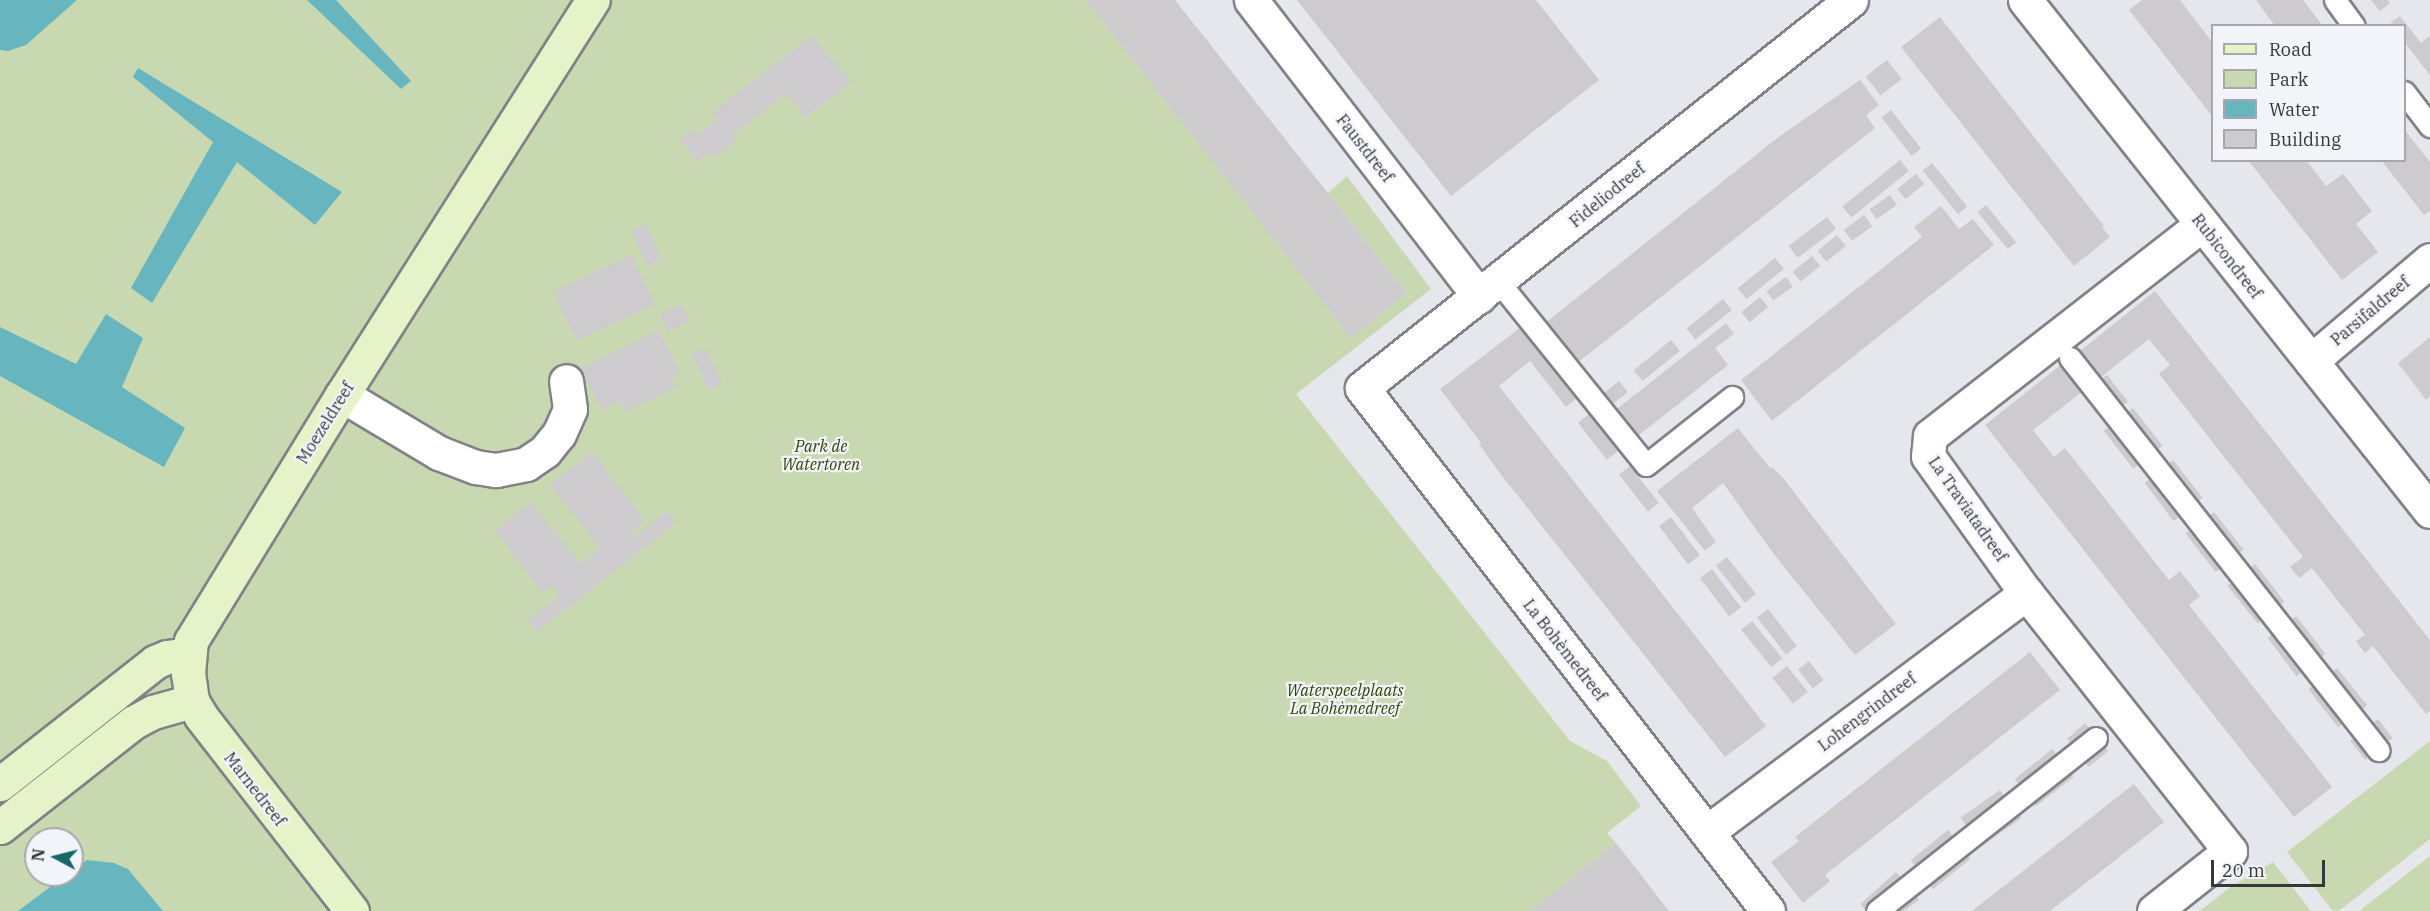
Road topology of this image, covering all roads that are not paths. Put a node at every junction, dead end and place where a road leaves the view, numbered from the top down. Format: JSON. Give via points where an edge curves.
{"nodes":[{"id":1,"x":593,"y":0,"type":"edge"},
{"id":2,"x":1251,"y":0,"type":"edge"},
{"id":3,"x":1851,"y":0,"type":"edge"},
{"id":4,"x":2025,"y":0,"type":"edge"},
{"id":5,"x":2335,"y":0,"type":"edge"},
{"id":6,"x":2353,"y":24,"type":"edge"},
{"id":7,"x":2406,"y":95,"type":"edge"},
{"id":8,"x":2430,"y":126,"type":"edge"},
{"id":9,"x":2202,"y":224,"type":"junction"},
{"id":10,"x":2430,"y":261,"type":"edge"},
{"id":11,"x":1489,"y":289,"type":"junction"},
{"id":12,"x":2070,"y":358,"type":"dead end"},
{"id":13,"x":2311,"y":361,"type":"junction"},
{"id":14,"x":566,"y":381,"type":"dead end"},
{"id":15,"x":1362,"y":388,"type":"joint"},
{"id":16,"x":342,"y":395,"type":"junction"},
{"id":17,"x":1732,"y":397,"type":"dead end"},
{"id":18,"x":2430,"y":511,"type":"edge"},
{"id":19,"x":2026,"y":592,"type":"junction"},
{"id":20,"x":188,"y":654,"type":"junction"},
{"id":21,"x":192,"y":701,"type":"junction"},
{"id":22,"x":2096,"y":738,"type":"dead end"},
{"id":23,"x":2378,"y":750,"type":"dead end"},
{"id":24,"x":0,"y":784,"type":"edge"},
{"id":25,"x":0,"y":827,"type":"edge"},
{"id":26,"x":1707,"y":832,"type":"junction"},
{"id":27,"x":352,"y":911,"type":"edge"},
{"id":28,"x":1768,"y":911,"type":"edge"},
{"id":29,"x":1877,"y":911,"type":"edge"},
{"id":30,"x":2154,"y":911,"type":"edge"}],
"edges":[{"from":1,"to":16,"type":"street","name":"Moezeldreef"},
{"from":2,"to":11,"type":"street","name":"Faustdreef"},
{"from":3,"to":11,"type":"street","name":"Fideliodreef"},
{"from":4,"to":9,"type":"street","name":"Rubicondreef"},
{"from":5,"to":6,"type":"lane"},
{"from":7,"to":8,"type":"lane"},
{"from":9,"to":13,"type":"street","name":"Rubicondreef"},
{"from":9,"to":19,"type":"street","name":"La Traviatadreef","via":[[1930,436],[1928,456]]},
{"from":10,"to":13,"type":"street","name":"Parsifaldreef"},
{"from":11,"to":15,"type":"street","name":"Fideliodreef"},
{"from":11,"to":17,"type":"lane","via":[[1647,465]]},
{"from":12,"to":23,"type":"lane"},
{"from":13,"to":18,"type":"street","name":"Rubicondreef"},
{"from":14,"to":16,"type":"street","via":[[570,409],[559,434],[545,451],[526,464],[496,470],[439,453]]},
{"from":15,"to":26,"type":"street","name":"La Bohèmedreef"},
{"from":16,"to":20,"type":"street","name":"Moezeldreef","via":[[197,628]]},
{"from":19,"to":26,"type":"street","name":"Lohengrindreef"},
{"from":19,"to":30,"type":"street","name":"La Traviatadreef","via":[[2230,851]]},
{"from":20,"to":21,"type":"street","name":"Marnedreef"},
{"from":20,"to":24,"type":"street","via":[[155,662]]},
{"from":21,"to":25,"type":"street","via":[[134,722]]},
{"from":21,"to":27,"type":"street","name":"Marnedreef","via":[[221,745]]},
{"from":22,"to":29,"type":"lane"},
{"from":26,"to":28,"type":"street","name":"La Bohèmedreef"}]}
